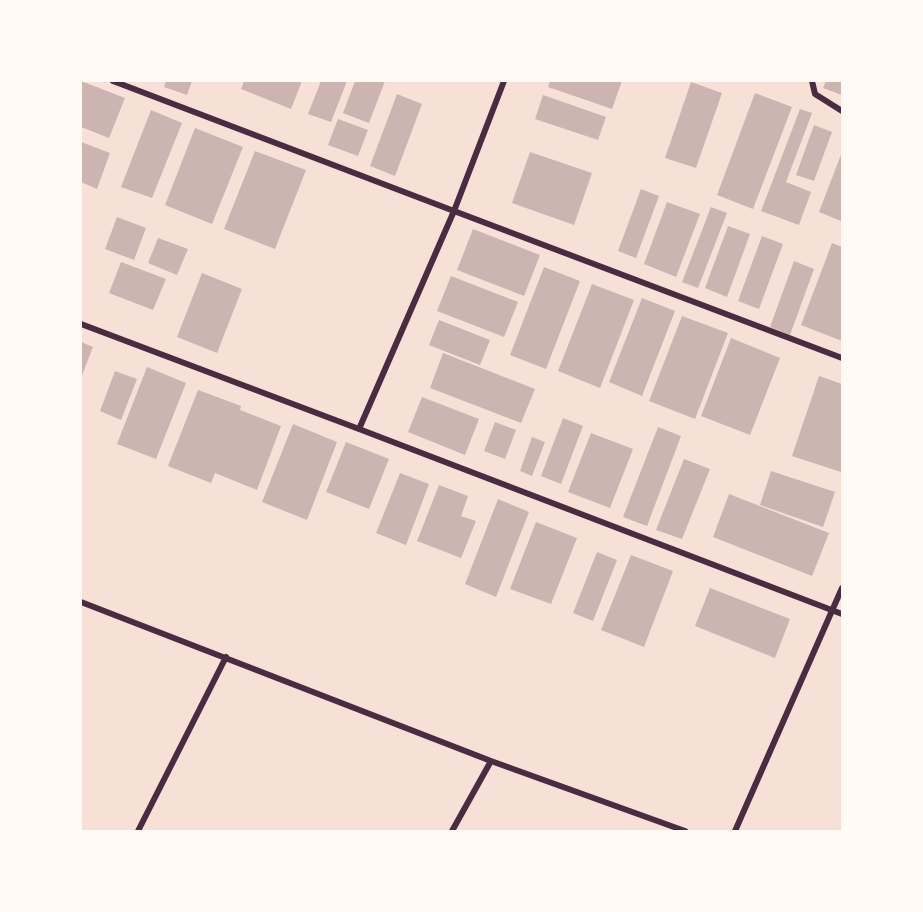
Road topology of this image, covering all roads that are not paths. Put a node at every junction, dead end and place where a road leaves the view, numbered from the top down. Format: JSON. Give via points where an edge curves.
{"nodes":[{"id":1,"x":113,"y":81,"type":"edge"},
{"id":2,"x":504,"y":81,"type":"edge"},
{"id":3,"x":812,"y":81,"type":"edge"},
{"id":4,"x":842,"y":111,"type":"edge"},
{"id":5,"x":454,"y":212,"type":"junction"},
{"id":6,"x":81,"y":324,"type":"edge"},
{"id":7,"x":842,"y":358,"type":"edge"},
{"id":8,"x":359,"y":429,"type":"junction"},
{"id":9,"x":842,"y":588,"type":"edge"},
{"id":10,"x":81,"y":602,"type":"edge"},
{"id":11,"x":833,"y":611,"type":"junction"},
{"id":12,"x":842,"y":614,"type":"edge"},
{"id":13,"x":226,"y":657,"type":"junction"},
{"id":14,"x":491,"y":761,"type":"junction"},
{"id":15,"x":138,"y":831,"type":"edge"},
{"id":16,"x":452,"y":831,"type":"edge"},
{"id":17,"x":685,"y":831,"type":"edge"},
{"id":18,"x":735,"y":831,"type":"edge"}],
"edges":[{"from":1,"to":5,"type":"street"},
{"from":2,"to":5,"type":"street"},
{"from":3,"to":4,"type":"street","via":[[815,94]]},
{"from":5,"to":7,"type":"street"},
{"from":5,"to":8,"type":"street"},
{"from":6,"to":8,"type":"street"},
{"from":8,"to":11,"type":"street"},
{"from":9,"to":11,"type":"street"},
{"from":10,"to":13,"type":"street"},
{"from":11,"to":12,"type":"street"},
{"from":11,"to":18,"type":"street"},
{"from":13,"to":14,"type":"street"},
{"from":13,"to":15,"type":"street"},
{"from":14,"to":16,"type":"street"},
{"from":14,"to":17,"type":"street"}]}
